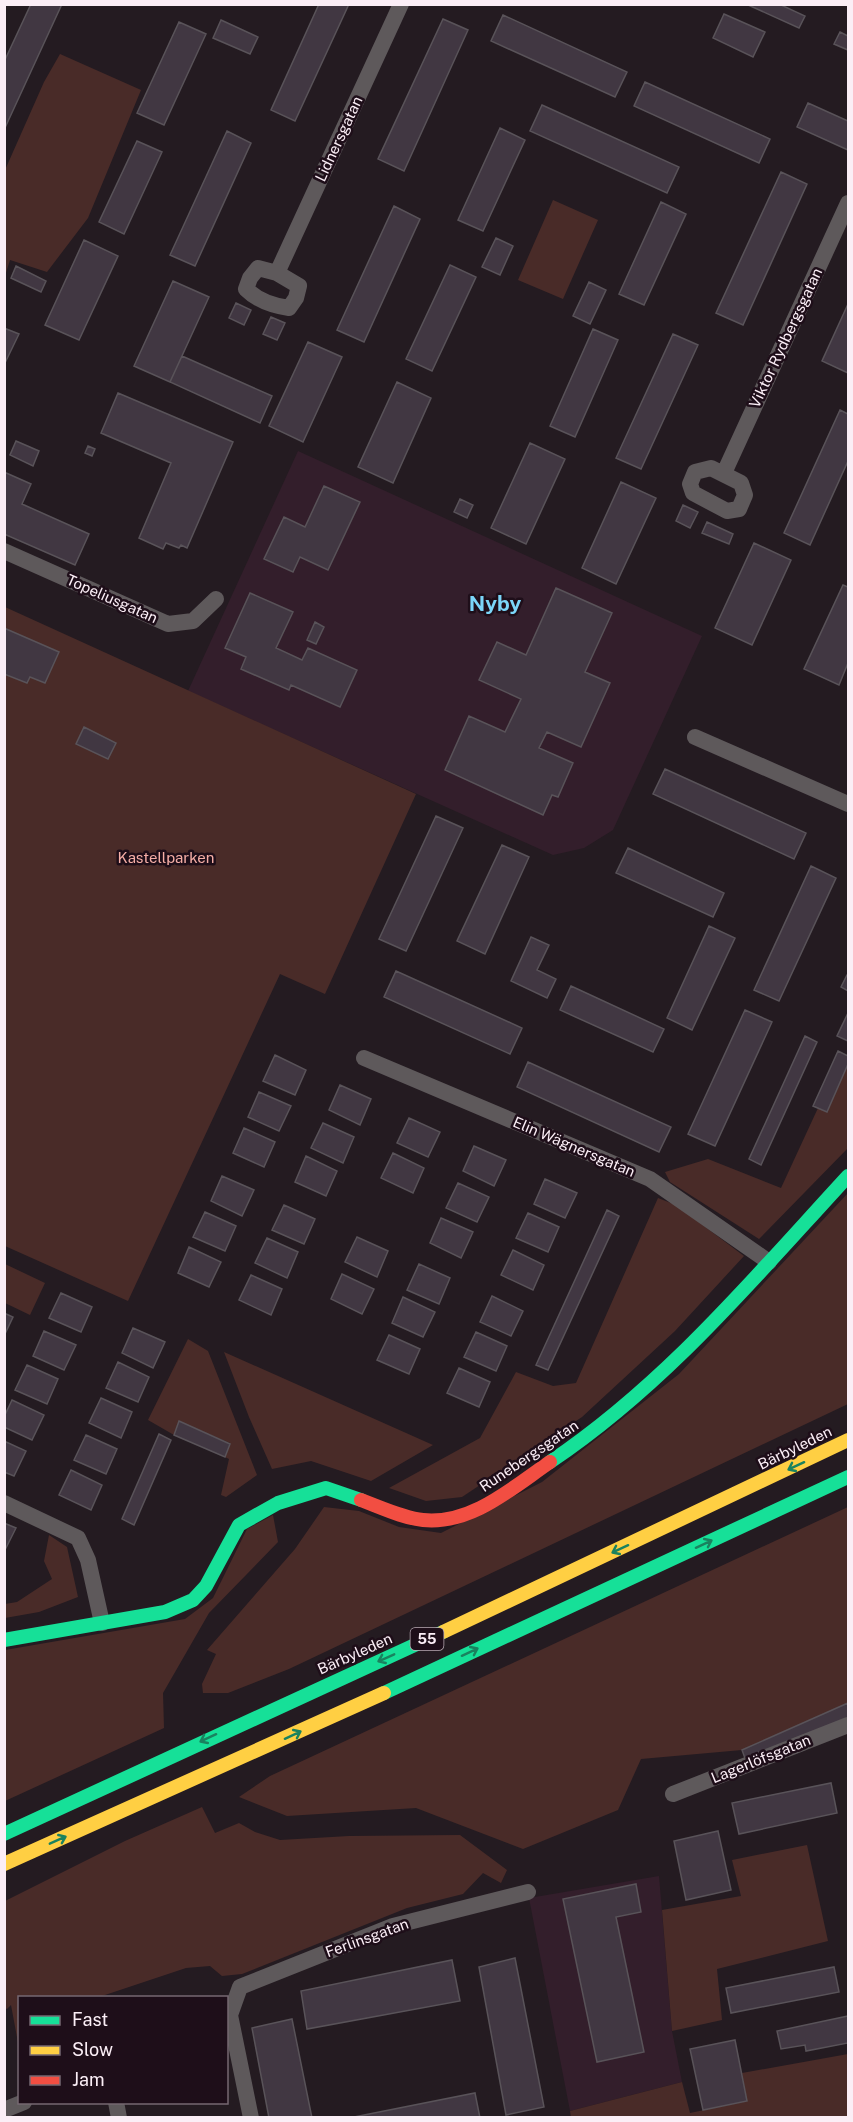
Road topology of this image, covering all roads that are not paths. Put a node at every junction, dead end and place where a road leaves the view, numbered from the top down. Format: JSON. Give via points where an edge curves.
{"nodes":[{"id":1,"x":400,"y":4,"type":"edge"},
{"id":2,"x":849,"y":203,"type":"edge"},
{"id":3,"x":277,"y":273,"type":"dead end"},
{"id":4,"x":724,"y":473,"type":"dead end"},
{"id":5,"x":4,"y":551,"type":"edge"},
{"id":6,"x":216,"y":599,"type":"dead end"},
{"id":7,"x":695,"y":737,"type":"dead end"},
{"id":8,"x":849,"y":804,"type":"edge"},
{"id":9,"x":364,"y":1058,"type":"dead end"},
{"id":10,"x":849,"y":1176,"type":"edge"},
{"id":11,"x":770,"y":1262,"type":"junction"},
{"id":12,"x":849,"y":1440,"type":"edge"},
{"id":13,"x":849,"y":1477,"type":"edge"},
{"id":14,"x":4,"y":1503,"type":"edge"},
{"id":15,"x":102,"y":1623,"type":"junction"},
{"id":16,"x":4,"y":1640,"type":"edge"},
{"id":17,"x":849,"y":1725,"type":"edge"},
{"id":18,"x":673,"y":1794,"type":"dead end"},
{"id":19,"x":4,"y":1834,"type":"edge"},
{"id":20,"x":4,"y":1864,"type":"edge"},
{"id":21,"x":528,"y":1892,"type":"dead end"},
{"id":22,"x":228,"y":2016,"type":"edge"},
{"id":23,"x":21,"y":2104,"type":"edge"},
{"id":24,"x":4,"y":2110,"type":"edge"},
{"id":25,"x":251,"y":2118,"type":"edge"}],
"edges":[{"from":1,"to":3,"type":"street","name":"Lidnersgatan"},
{"from":2,"to":4,"type":"street","name":"Viktor Rydbergsgatan"},
{"from":5,"to":6,"type":"street","name":"Topeliusgatan","via":[[168,624],[193,621]]},
{"from":7,"to":8,"type":"street"},
{"from":9,"to":11,"type":"street","name":"Elin Wägnersgatan","via":[[650,1179]]},
{"from":10,"to":11,"type":"main road","name":"Runebergsgatan"},
{"from":11,"to":15,"type":"main road","name":"Runebergsgatan","via":[[685,1353],[599,1428],[485,1506],[447,1521],[420,1520],[326,1488],[278,1503],[239,1525],[206,1586],[193,1600],[165,1612]]},
{"from":12,"to":19,"type":"main road","name":"Bärbyleden","number":"55","one_way":true},
{"from":20,"to":13,"type":"main road","number":"55","one_way":true,"via":[[243,1759]]},
{"from":14,"to":15,"type":"street","via":[[78,1538],[88,1560]]},
{"from":15,"to":16,"type":"main road","name":"Runebergsgatan"},
{"from":17,"to":18,"type":"street","name":"Lagerlöfsgatan"},
{"from":21,"to":22,"type":"street","name":"Ferlinsgatan","via":[[393,1926],[240,1987]]},
{"from":22,"to":25,"type":"street","name":"Ferlinsgatan"},
{"from":23,"to":24,"type":"street"}]}
